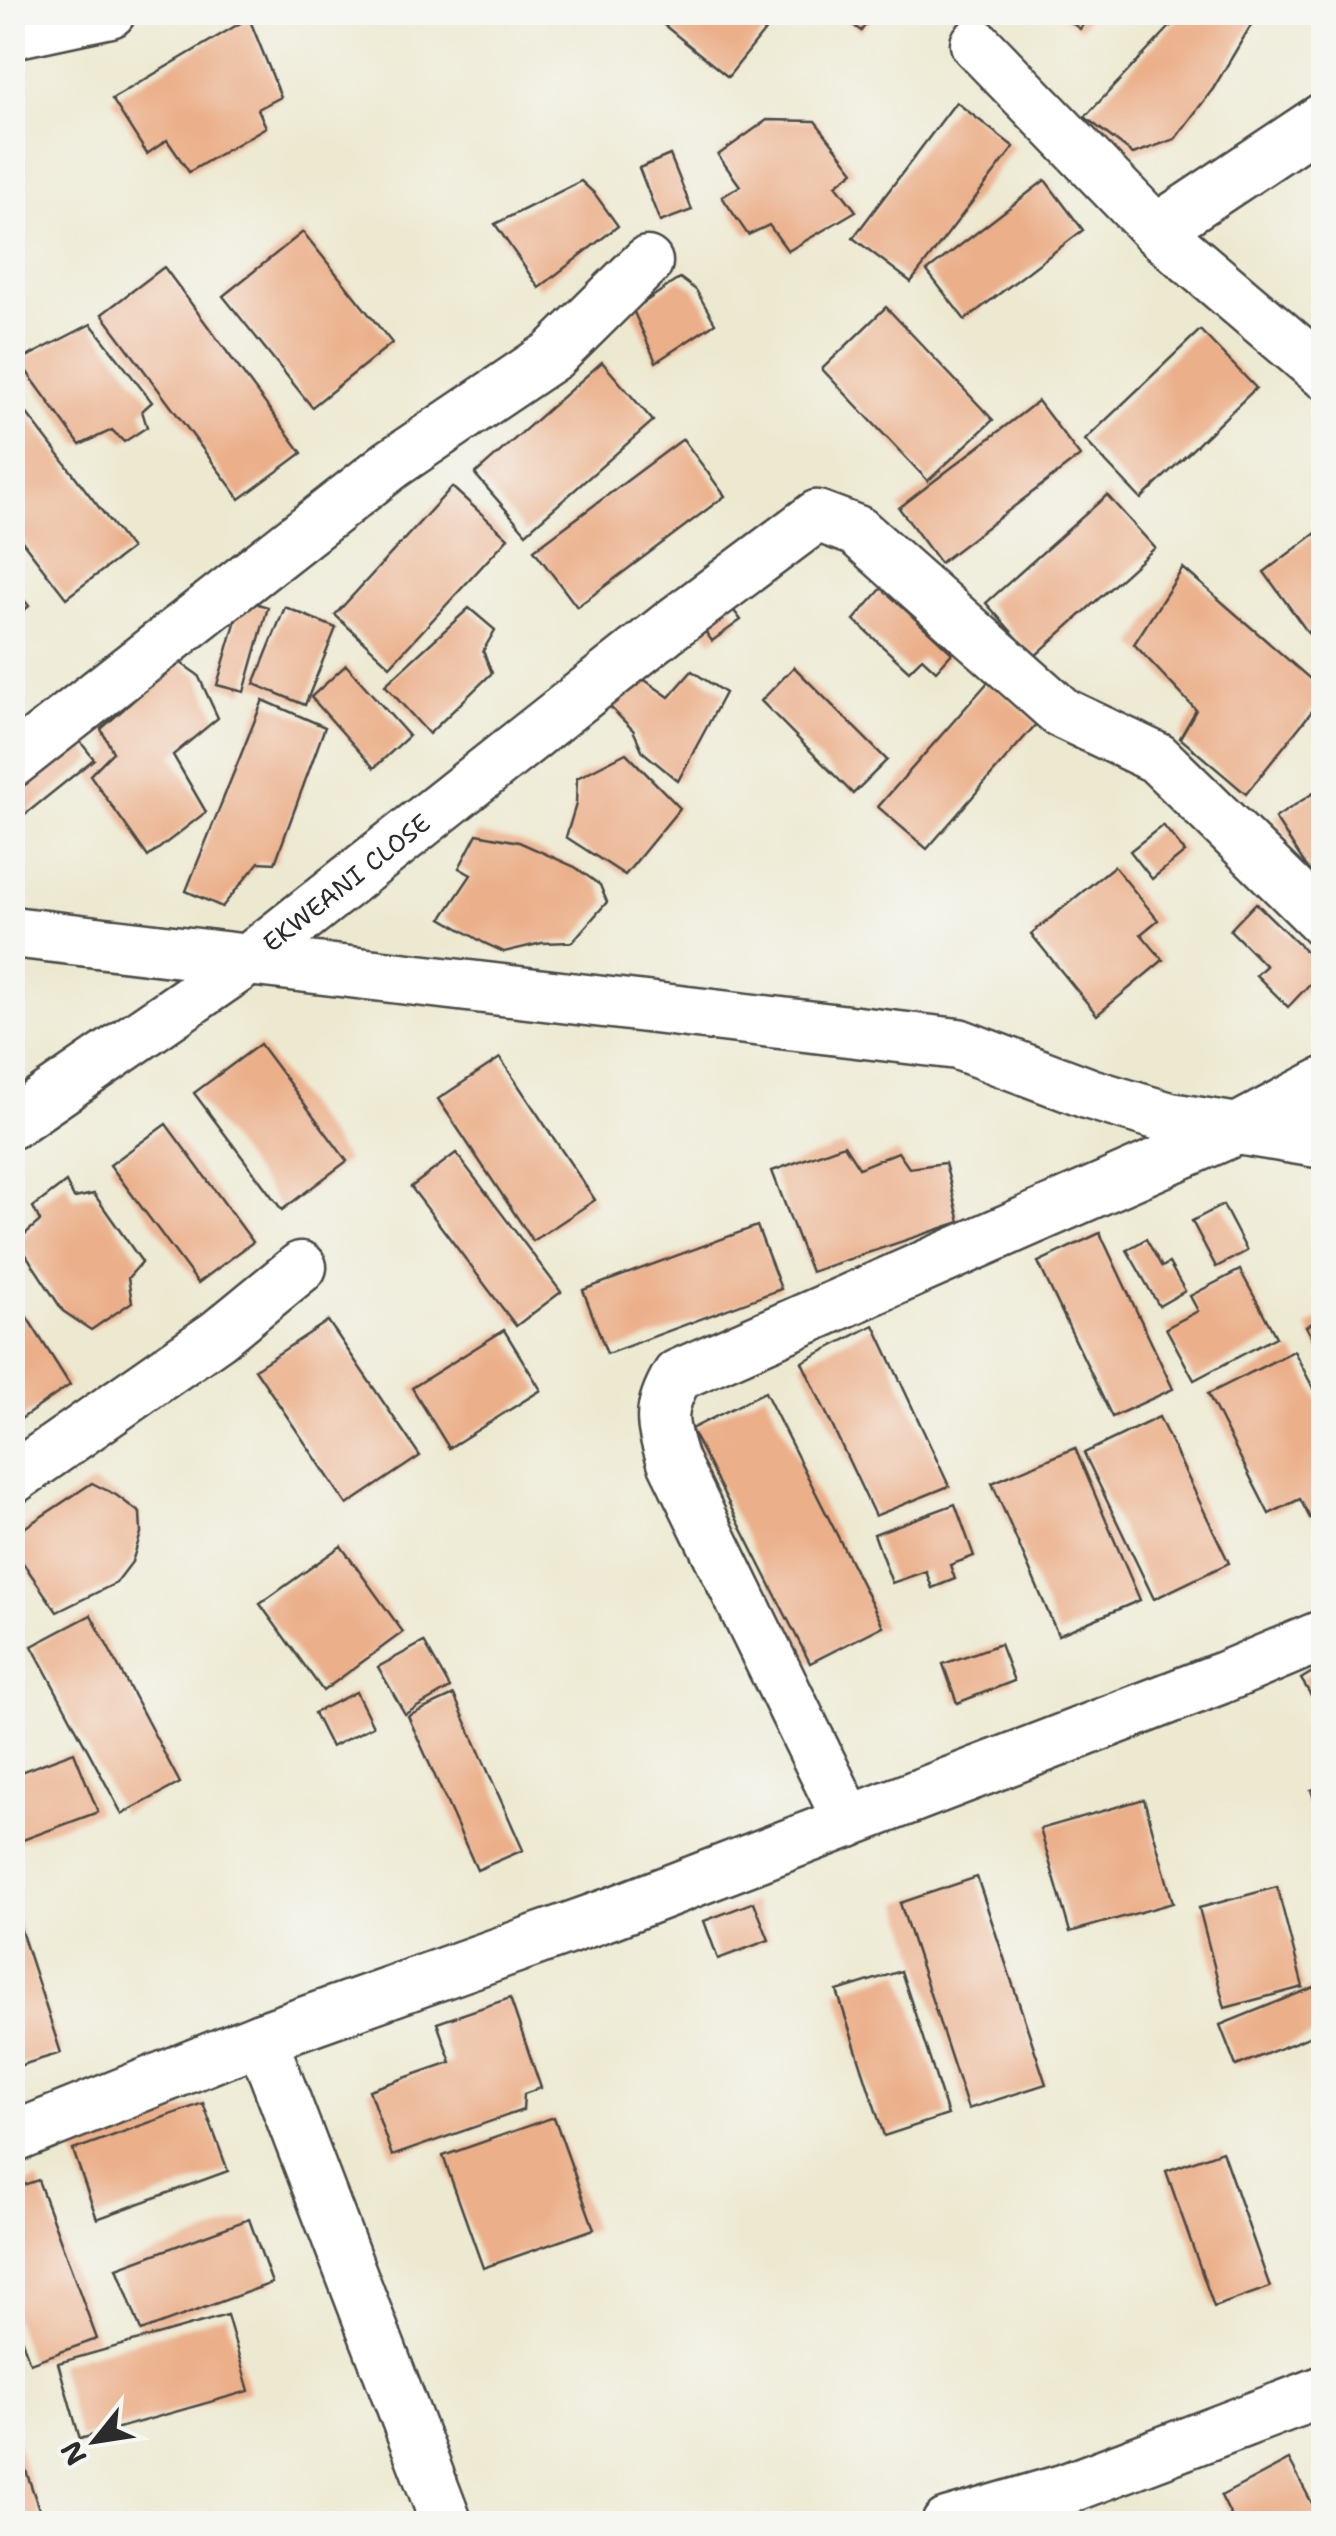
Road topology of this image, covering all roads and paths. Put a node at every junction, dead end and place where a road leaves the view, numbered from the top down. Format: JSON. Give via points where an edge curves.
{"nodes":[{"id":1,"x":110,"y":12,"type":"edge"},
{"id":2,"x":12,"y":32,"type":"edge"},
{"id":3,"x":976,"y":44,"type":"dead end"},
{"id":4,"x":1324,"y":118,"type":"edge"},
{"id":5,"x":1156,"y":230,"type":"junction"},
{"id":6,"x":648,"y":262,"type":"dead end"},
{"id":7,"x":1324,"y":373,"type":"edge"},
{"id":8,"x":12,"y":762,"type":"edge"},
{"id":9,"x":1324,"y":922,"type":"edge"},
{"id":10,"x":12,"y":932,"type":"edge"},
{"id":11,"x":247,"y":961,"type":"junction"},
{"id":12,"x":1324,"y":1083,"type":"edge"},
{"id":13,"x":12,"y":1123,"type":"edge"},
{"id":14,"x":1238,"y":1128,"type":"junction"},
{"id":15,"x":1324,"y":1144,"type":"edge"},
{"id":16,"x":301,"y":1267,"type":"dead end"},
{"id":17,"x":12,"y":1480,"type":"edge"},
{"id":18,"x":1324,"y":1636,"type":"edge"},
{"id":19,"x":848,"y":1822,"type":"junction"},
{"id":20,"x":261,"y":2038,"type":"junction"},
{"id":21,"x":12,"y":2138,"type":"edge"},
{"id":22,"x":1324,"y":2391,"type":"edge"},
{"id":23,"x":975,"y":2520,"type":"edge"},
{"id":24,"x":447,"y":2524,"type":"edge"}],
"edges":[{"from":1,"to":2,"type":"street"},
{"from":3,"to":5,"type":"street"},
{"from":4,"to":5,"type":"street"},
{"from":5,"to":7,"type":"street"},
{"from":6,"to":8,"type":"street","via":[[554,355],[392,464]]},
{"from":9,"to":11,"type":"street","name":"EKWEANI CLOSE","via":[[1157,758],[1062,713],[858,531],[817,516]]},
{"from":10,"to":11,"type":"street"},
{"from":11,"to":13,"type":"street","name":"EKWEANI CLOSE"},
{"from":11,"to":14,"type":"street","via":[[958,1044],[1090,1094],[1170,1118]]},
{"from":12,"to":14,"type":"street"},
{"from":14,"to":15,"type":"street"},
{"from":14,"to":19,"type":"street","via":[[702,1362],[678,1375],[664,1397],[662,1427],[673,1461]]},
{"from":16,"to":17,"type":"street","via":[[218,1335]]},
{"from":18,"to":19,"type":"street"},
{"from":19,"to":20,"type":"street"},
{"from":20,"to":21,"type":"street"},
{"from":20,"to":24,"type":"street"},
{"from":22,"to":23,"type":"street"}]}
